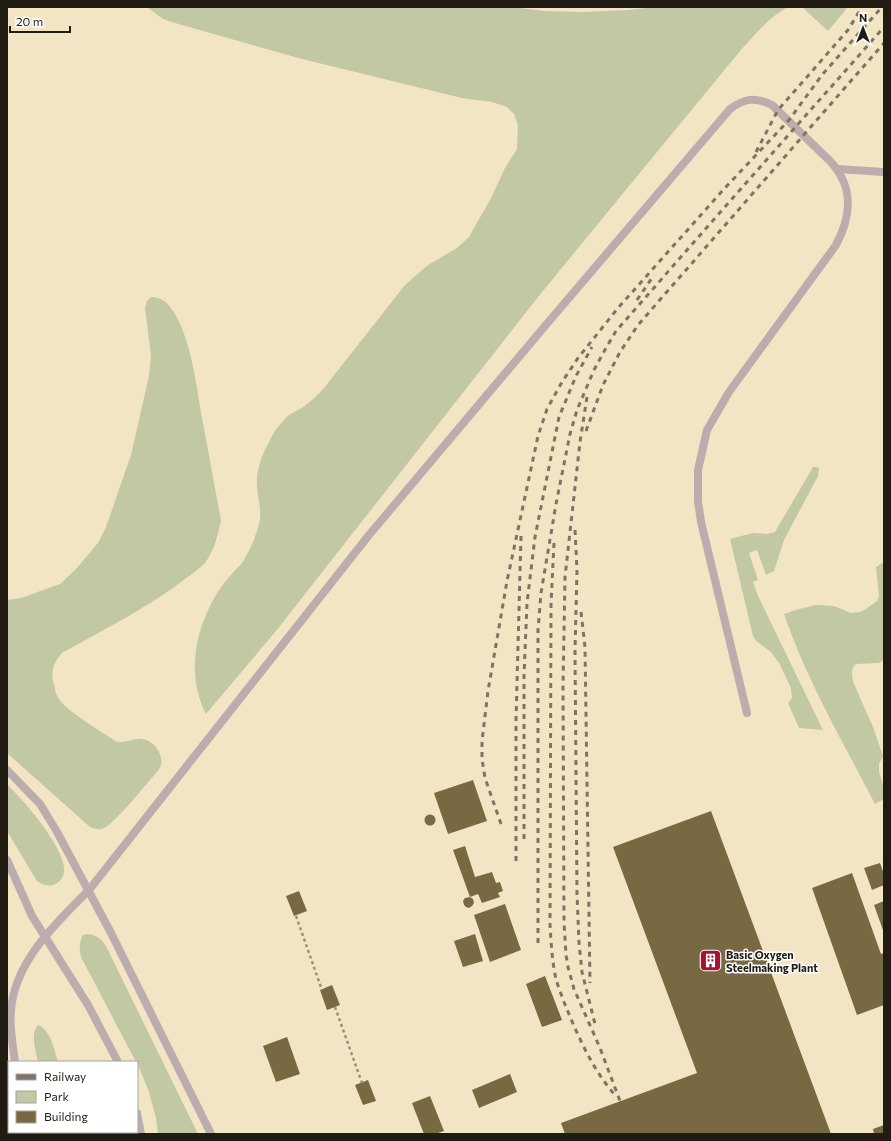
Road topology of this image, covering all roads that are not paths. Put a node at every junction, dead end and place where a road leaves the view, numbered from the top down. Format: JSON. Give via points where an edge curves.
{"nodes":[{"id":1,"x":837,"y":169,"type":"junction"},
{"id":2,"x":884,"y":172,"type":"edge"},
{"id":3,"x":747,"y":713,"type":"dead end"},
{"id":4,"x":7,"y":770,"type":"edge"},
{"id":5,"x":7,"y":860,"type":"edge"},
{"id":6,"x":89,"y":890,"type":"junction"},
{"id":7,"x":44,"y":936,"type":"junction"},
{"id":8,"x":15,"y":1061,"type":"edge"},
{"id":9,"x":117,"y":1061,"type":"edge"},
{"id":10,"x":138,"y":1118,"type":"edge"},
{"id":11,"x":141,"y":1134,"type":"edge"},
{"id":12,"x":212,"y":1134,"type":"edge"}],
"edges":[{"from":1,"to":2,"type":"lane"},
{"from":1,"to":3,"type":"lane","via":[[846,184],[849,200],[841,235],[728,392],[707,430],[698,470],[701,522]]},
{"from":1,"to":6,"type":"lane","via":[[772,105],[762,100],[751,100],[740,102],[730,109],[369,536]]},
{"from":4,"to":6,"type":"lane","via":[[40,804]]},
{"from":5,"to":7,"type":"lane","via":[[32,916]]},
{"from":6,"to":7,"type":"lane"},
{"from":6,"to":12,"type":"lane"},
{"from":7,"to":8,"type":"lane","via":[[17,982],[13,994],[11,1021]]},
{"from":7,"to":9,"type":"lane","via":[[88,1005]]},
{"from":10,"to":11,"type":"lane"}]}
